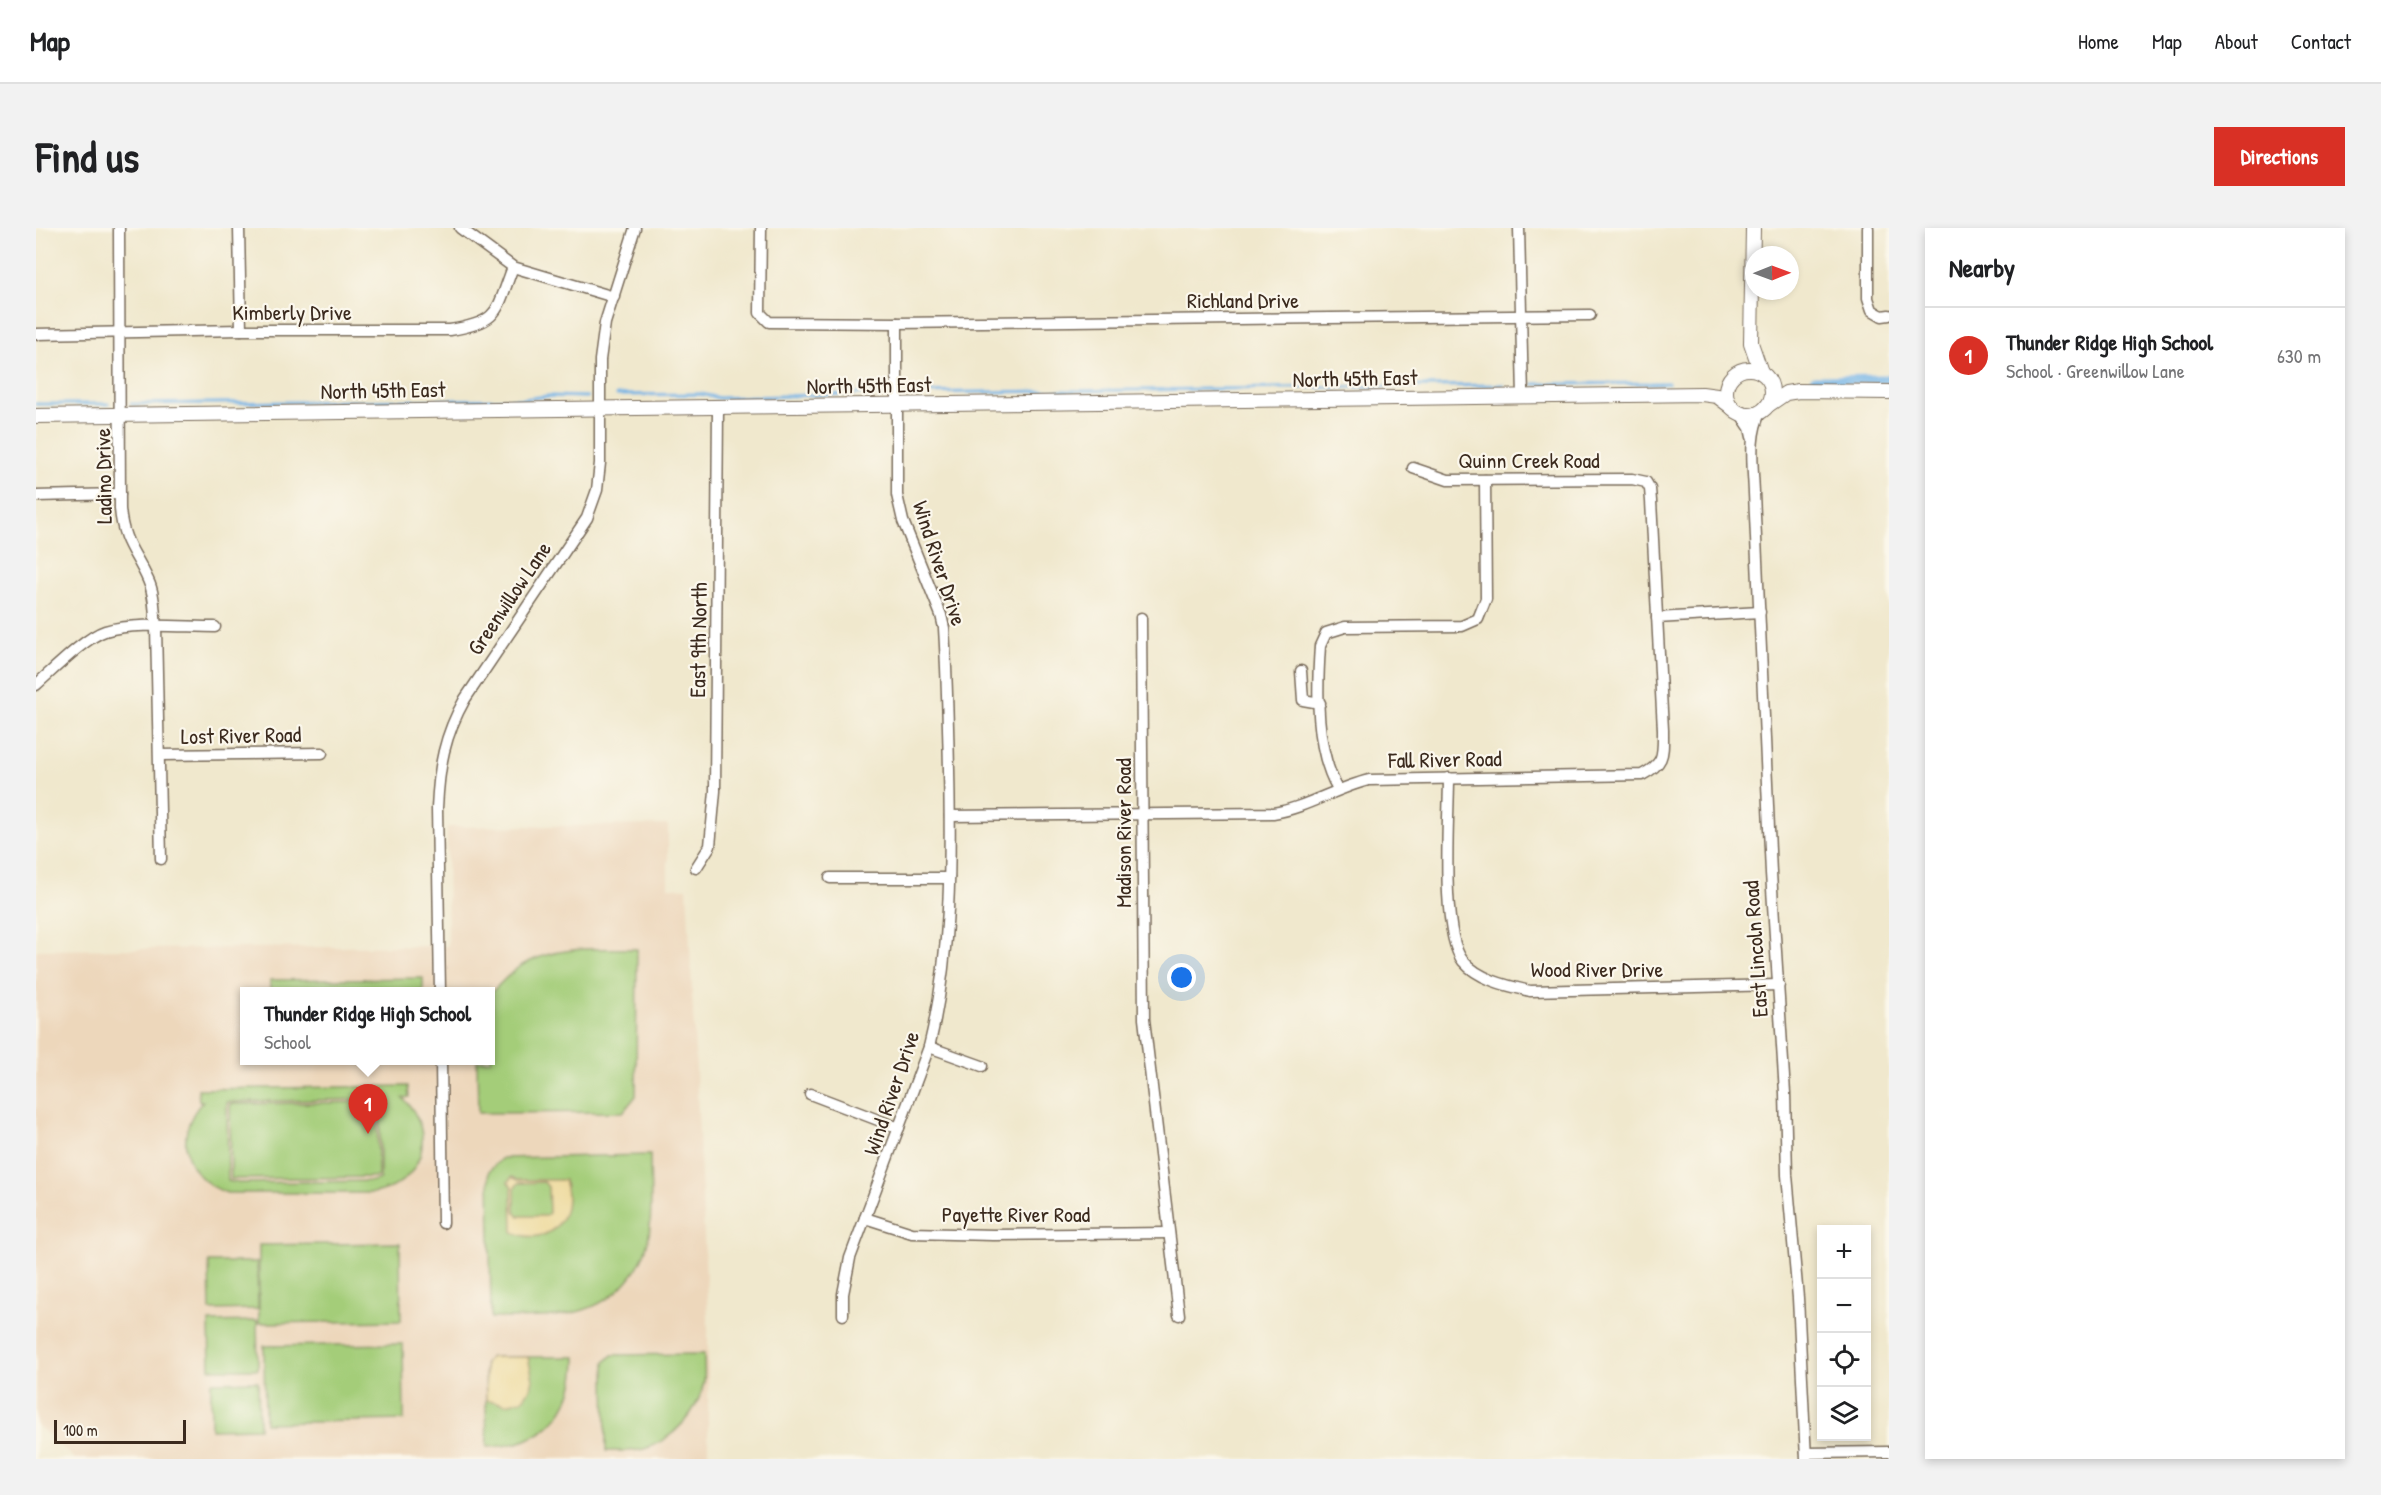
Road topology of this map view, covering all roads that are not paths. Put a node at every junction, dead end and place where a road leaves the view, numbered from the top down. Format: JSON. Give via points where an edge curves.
{"nodes":[{"id":1,"x":118,"y":228,"type":"edge"},
{"id":2,"x":239,"y":228,"type":"edge"},
{"id":3,"x":460,"y":228,"type":"edge"},
{"id":4,"x":635,"y":228,"type":"edge"},
{"id":5,"x":760,"y":228,"type":"edge"},
{"id":6,"x":1519,"y":228,"type":"edge"},
{"id":7,"x":1753,"y":228,"type":"edge"},
{"id":8,"x":1868,"y":228,"type":"edge"},
{"id":9,"x":513,"y":267,"type":"junction"},
{"id":10,"x":614,"y":297,"type":"junction"},
{"id":11,"x":1590,"y":315,"type":"dead end"},
{"id":12,"x":1889,"y":315,"type":"edge"},
{"id":13,"x":1520,"y":317,"type":"junction"},
{"id":14,"x":897,"y":323,"type":"junction"},
{"id":15,"x":241,"y":330,"type":"junction"},
{"id":16,"x":120,"y":333,"type":"junction"},
{"id":17,"x":36,"y":334,"type":"edge"},
{"id":18,"x":1751,"y":343,"type":"junction"},
{"id":19,"x":1764,"y":375,"type":"junction"},
{"id":20,"x":1734,"y":376,"type":"junction"},
{"id":21,"x":1799,"y":391,"type":"junction"},
{"id":22,"x":1889,"y":392,"type":"edge"},
{"id":23,"x":1702,"y":394,"type":"junction"},
{"id":24,"x":1523,"y":397,"type":"junction"},
{"id":25,"x":899,"y":406,"type":"junction"},
{"id":26,"x":599,"y":408,"type":"junction"},
{"id":27,"x":718,"y":408,"type":"junction"},
{"id":28,"x":1764,"y":408,"type":"junction"},
{"id":29,"x":1736,"y":410,"type":"junction"},
{"id":30,"x":121,"y":415,"type":"junction"},
{"id":31,"x":36,"y":416,"type":"edge"},
{"id":32,"x":1752,"y":437,"type":"junction"},
{"id":33,"x":1413,"y":468,"type":"dead end"},
{"id":34,"x":1485,"y":480,"type":"junction"},
{"id":35,"x":1646,"y":482,"type":"joint"},
{"id":36,"x":120,"y":494,"type":"junction"},
{"id":37,"x":36,"y":496,"type":"edge"},
{"id":38,"x":1760,"y":612,"type":"junction"},
{"id":39,"x":1141,"y":618,"type":"dead end"},
{"id":40,"x":1657,"y":618,"type":"junction"},
{"id":41,"x":156,"y":627,"type":"junction"},
{"id":42,"x":215,"y":627,"type":"dead end"},
{"id":43,"x":1300,"y":671,"type":"dead end"},
{"id":44,"x":36,"y":685,"type":"edge"},
{"id":45,"x":1320,"y":703,"type":"junction"},
{"id":46,"x":322,"y":753,"type":"dead end"},
{"id":47,"x":160,"y":755,"type":"junction"},
{"id":48,"x":1449,"y":778,"type":"junction"},
{"id":49,"x":1338,"y":789,"type":"junction"},
{"id":50,"x":1143,"y":814,"type":"junction"},
{"id":51,"x":950,"y":816,"type":"junction"},
{"id":52,"x":161,"y":859,"type":"dead end"},
{"id":53,"x":696,"y":868,"type":"dead end"},
{"id":54,"x":830,"y":878,"type":"dead end"},
{"id":55,"x":949,"y":878,"type":"junction"},
{"id":56,"x":1779,"y":985,"type":"junction"},
{"id":57,"x":440,"y":987,"type":"edge"},
{"id":58,"x":930,"y":1047,"type":"junction"},
{"id":59,"x":441,"y":1065,"type":"edge"},
{"id":60,"x":982,"y":1066,"type":"dead end"},
{"id":61,"x":810,"y":1094,"type":"dead end"},
{"id":62,"x":899,"y":1128,"type":"junction"},
{"id":63,"x":865,"y":1218,"type":"junction"},
{"id":64,"x":444,"y":1223,"type":"dead end"},
{"id":65,"x":1169,"y":1233,"type":"junction"},
{"id":66,"x":843,"y":1315,"type":"dead end"},
{"id":67,"x":1179,"y":1315,"type":"dead end"},
{"id":68,"x":1889,"y":1452,"type":"edge"},
{"id":69,"x":1806,"y":1456,"type":"edge"}],
"edges":[{"from":1,"to":16,"type":"street","name":"Ladino Drive"},
{"from":2,"to":15,"type":"street"},
{"from":3,"to":9,"type":"street"},
{"from":4,"to":10,"type":"street","name":"Greenwillow Lane"},
{"from":5,"to":14,"type":"street","name":"Richland Drive","via":[[760,313],[769,322]]},
{"from":6,"to":13,"type":"street"},
{"from":7,"to":18,"type":"main road"},
{"from":8,"to":12,"type":"street","via":[[1868,298],[1872,310]]},
{"from":9,"to":10,"type":"street"},
{"from":9,"to":15,"type":"street","name":"Kimberly Drive","via":[[495,313],[474,326],[450,330]]},
{"from":10,"to":26,"type":"street","name":"Greenwillow Lane","via":[[600,360]]},
{"from":11,"to":13,"type":"street","name":"Richland Drive"},
{"from":13,"to":14,"type":"street","name":"Richland Drive"},
{"from":13,"to":24,"type":"street"},
{"from":14,"to":25,"type":"street","name":"Wind River Drive"},
{"from":15,"to":16,"type":"street","name":"Kimberly Drive"},
{"from":16,"to":17,"type":"street","name":"Kimberly Drive"},
{"from":16,"to":30,"type":"street","name":"Ladino Drive"},
{"from":18,"to":19,"type":"main road"},
{"from":18,"to":20,"type":"main road","via":[[1746,361]]},
{"from":19,"to":20,"type":"main road","via":[[1749,369]]},
{"from":19,"to":21,"type":"main road","via":[[1777,385]]},
{"from":19,"to":28,"type":"main road","via":[[1772,392]]},
{"from":20,"to":23,"type":"main road","name":"North 45th East","via":[[1717,390]]},
{"from":20,"to":29,"type":"main road","via":[[1727,395]]},
{"from":21,"to":22,"type":"main road"},
{"from":21,"to":28,"type":"main road","via":[[1786,393]]},
{"from":23,"to":24,"type":"main road","name":"North 45th East"},
{"from":23,"to":29,"type":"main road","name":"North 45th East","via":[[1717,396]]},
{"from":24,"to":25,"type":"main road","name":"North 45th East"},
{"from":25,"to":27,"type":"main road","name":"North 45th East"},
{"from":25,"to":51,"type":"street","name":"Wind River Drive","via":[[897,495],[903,521],[944,628]]},
{"from":26,"to":27,"type":"main road","name":"North 45th East"},
{"from":26,"to":30,"type":"main road","name":"North 45th East"},
{"from":26,"to":57,"type":"street","name":"Greenwillow Lane","via":[[597,490],[586,518],[465,699],[444,744],[437,808]]},
{"from":27,"to":53,"type":"street","name":"East 9th North","via":[[715,791],[710,846]]},
{"from":28,"to":29,"type":"main road","via":[[1747,414]]},
{"from":28,"to":32,"type":"street","name":"East Lincoln Road"},
{"from":29,"to":32,"type":"street","name":"East Lincoln Road"},
{"from":30,"to":31,"type":"main road","name":"North 45th East"},
{"from":30,"to":36,"type":"street","name":"Ladino Drive"},
{"from":32,"to":38,"type":"street","name":"East Lincoln Road"},
{"from":33,"to":34,"type":"street","name":"Quinn Creek Road","via":[[1448,480]]},
{"from":34,"to":35,"type":"street","name":"Quinn Creek Road"},
{"from":34,"to":45,"type":"street","via":[[1486,599],[1478,619],[1462,626],[1345,627],[1326,633],[1320,646]]},
{"from":35,"to":40,"type":"street","name":"Fall River Road","via":[[1651,501]]},
{"from":36,"to":37,"type":"street"},
{"from":36,"to":41,"type":"street","name":"Ladino Drive","via":[[122,529],[149,581]]},
{"from":38,"to":40,"type":"street"},
{"from":38,"to":56,"type":"street","name":"East Lincoln Road"},
{"from":39,"to":50,"type":"street","name":"Madison River Road"},
{"from":40,"to":48,"type":"street","name":"Fall River Road","via":[[1663,753],[1656,768],[1642,775]]},
{"from":41,"to":42,"type":"street"},
{"from":41,"to":44,"type":"street","via":[[104,631]]},
{"from":41,"to":47,"type":"street","name":"Ladino Drive"},
{"from":43,"to":45,"type":"street","via":[[1303,700]]},
{"from":45,"to":49,"type":"street","via":[[1323,754]]},
{"from":46,"to":47,"type":"street","name":"Lost River Road"},
{"from":47,"to":52,"type":"street","name":"Ladino Drive"},
{"from":48,"to":49,"type":"street","name":"Fall River Road","via":[[1369,780]]},
{"from":48,"to":56,"type":"street","name":"Wood River Drive","via":[[1450,921],[1464,961],[1484,975],[1505,986],[1530,991]]},
{"from":49,"to":50,"type":"street","name":"Fall River Road","via":[[1298,807],[1273,813]]},
{"from":50,"to":51,"type":"street","name":"Fall River Road"},
{"from":50,"to":65,"type":"street","name":"Madison River Road","via":[[1144,1019]]},
{"from":51,"to":55,"type":"street","name":"Wind River Drive"},
{"from":54,"to":55,"type":"street"},
{"from":55,"to":58,"type":"street","name":"Wind River Drive","via":[[941,981]]},
{"from":56,"to":69,"type":"street","name":"East Lincoln Road"},
{"from":58,"to":60,"type":"street"},
{"from":58,"to":62,"type":"street","name":"Wind River Drive"},
{"from":59,"to":64,"type":"street"},
{"from":61,"to":62,"type":"street"},
{"from":62,"to":63,"type":"street","name":"Wind River Drive"},
{"from":63,"to":65,"type":"street","name":"Payette River Road","via":[[912,1233]]},
{"from":63,"to":66,"type":"street","name":"Wind River Drive","via":[[846,1275]]},
{"from":65,"to":67,"type":"street","name":"Madison River Road"},
{"from":68,"to":69,"type":"street"}]}
